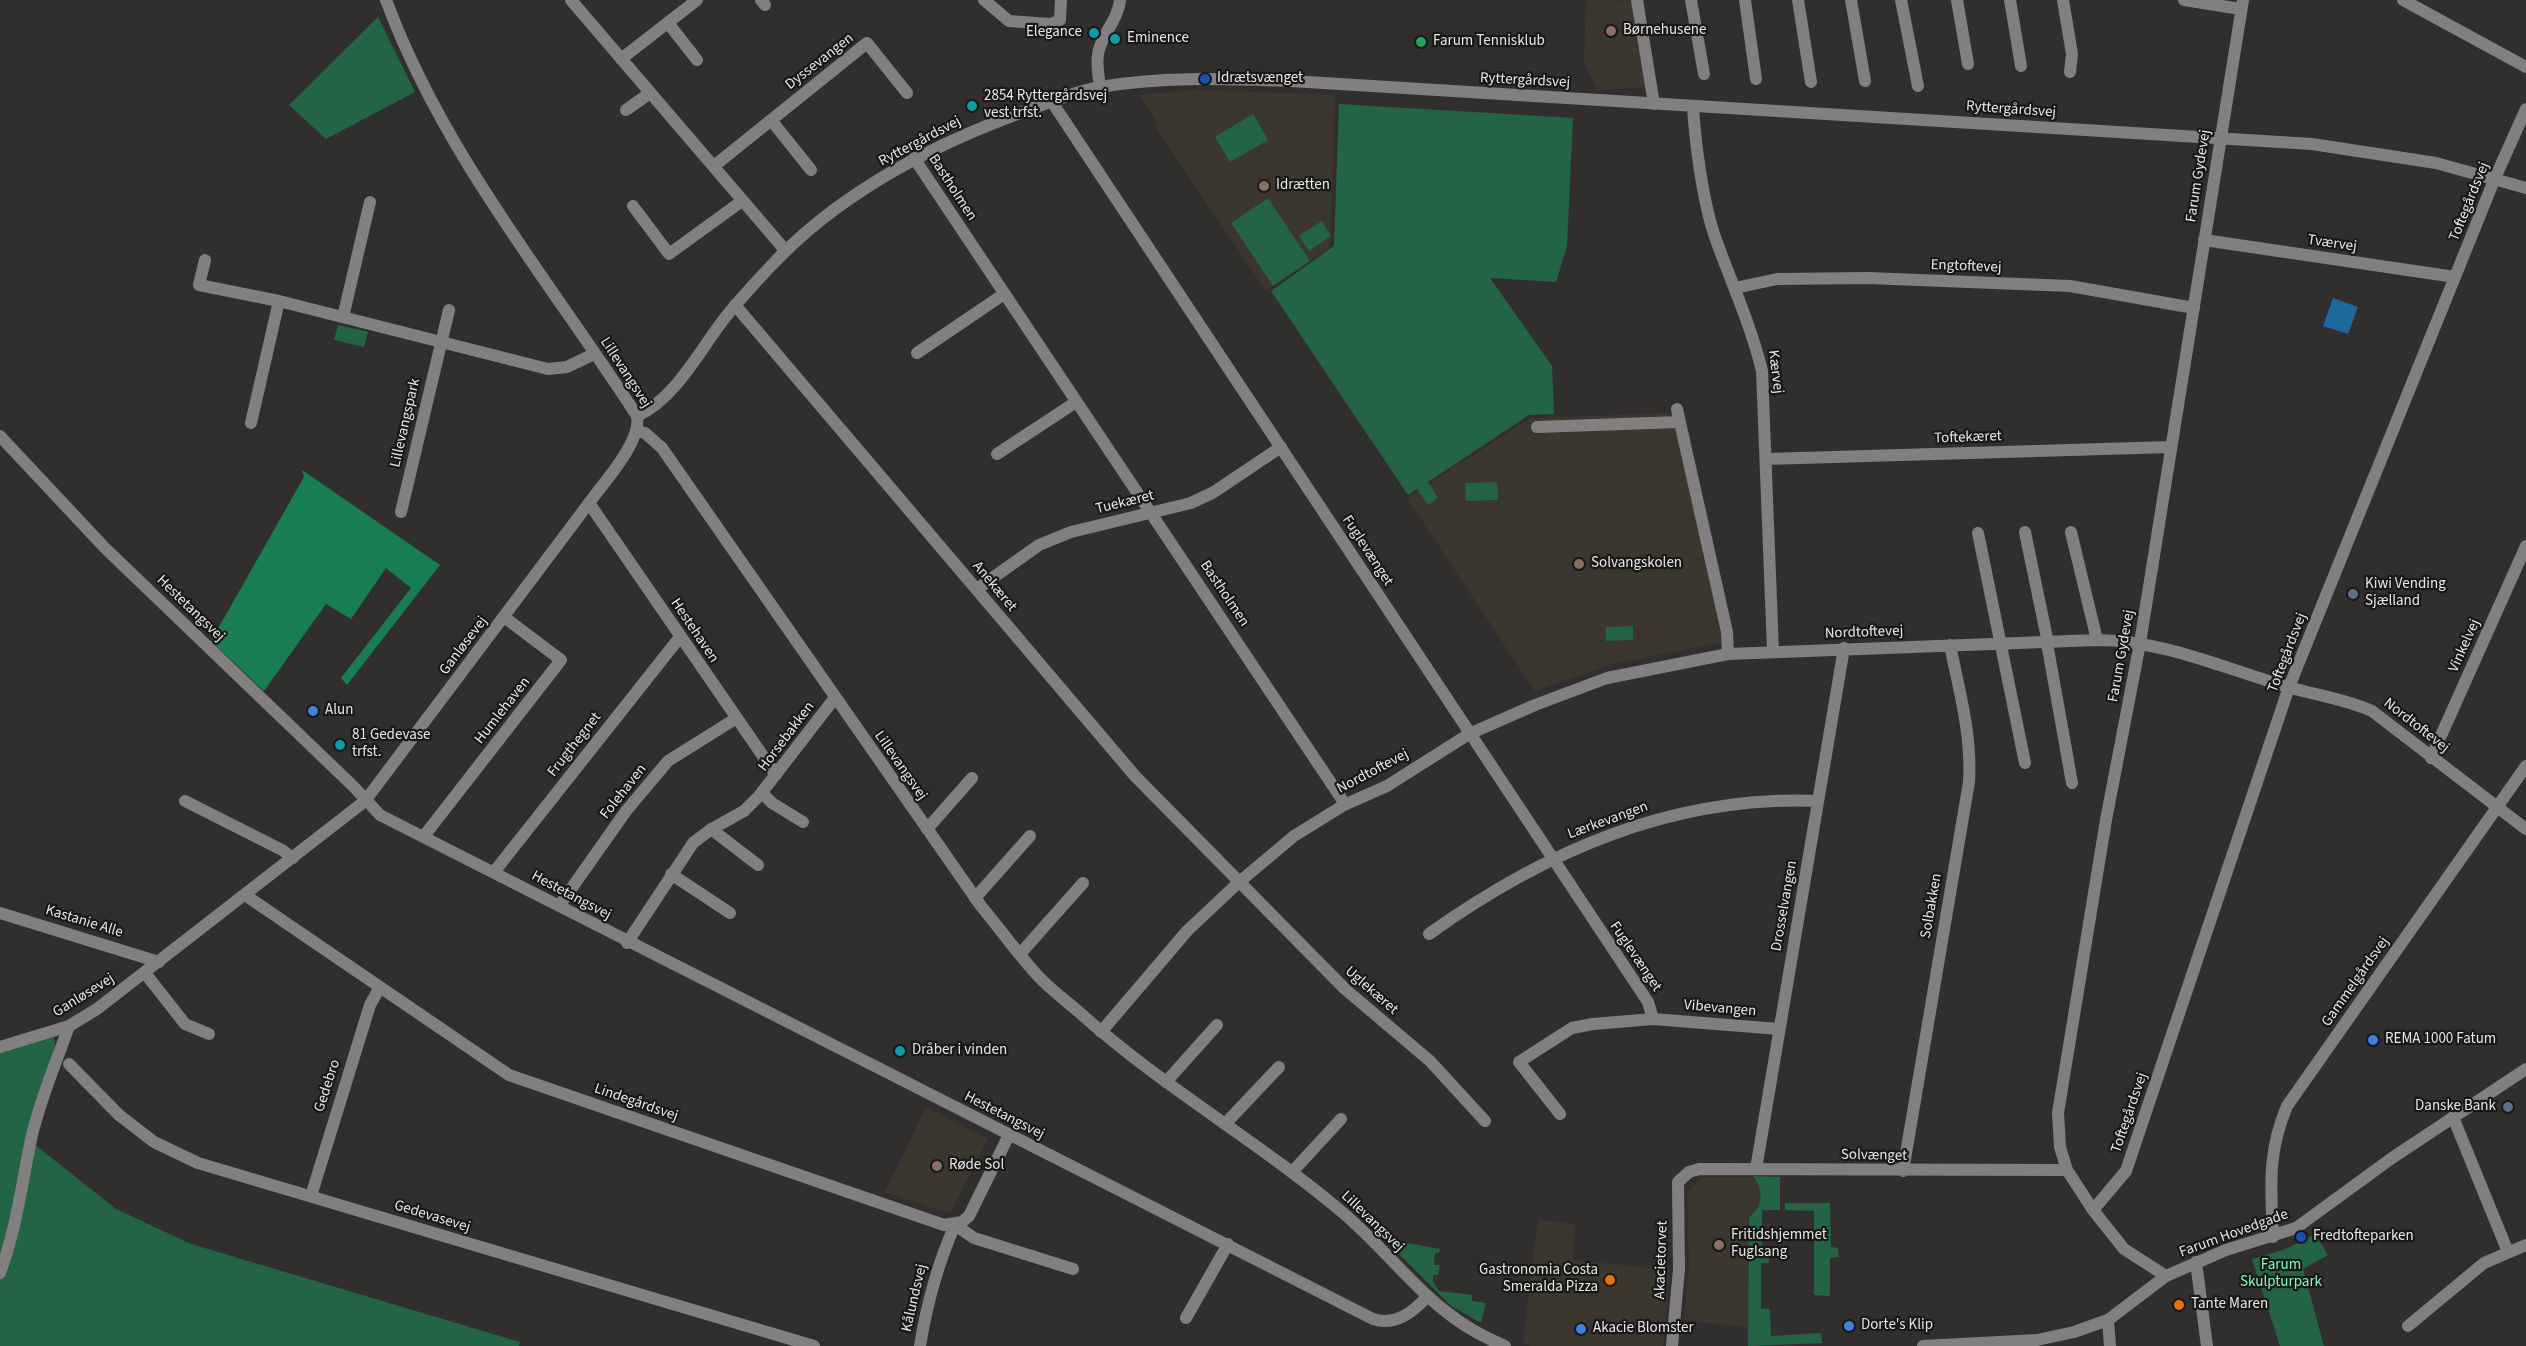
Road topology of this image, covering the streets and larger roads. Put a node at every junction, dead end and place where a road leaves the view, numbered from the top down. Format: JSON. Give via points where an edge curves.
{"nodes":[{"id":1,"x":386,"y":0,"type":"edge"},
{"id":2,"x":571,"y":0,"type":"edge"},
{"id":3,"x":697,"y":0,"type":"edge"},
{"id":4,"x":984,"y":0,"type":"edge"},
{"id":5,"x":1061,"y":0,"type":"edge"},
{"id":6,"x":1120,"y":0,"type":"edge"},
{"id":7,"x":1637,"y":0,"type":"edge"},
{"id":8,"x":1691,"y":0,"type":"edge"},
{"id":9,"x":1745,"y":0,"type":"edge"},
{"id":10,"x":1798,"y":0,"type":"edge"},
{"id":11,"x":1851,"y":0,"type":"edge"},
{"id":12,"x":1901,"y":0,"type":"edge"},
{"id":13,"x":1957,"y":0,"type":"edge"},
{"id":14,"x":2010,"y":0,"type":"edge"},
{"id":15,"x":2063,"y":0,"type":"edge"},
{"id":16,"x":2184,"y":0,"type":"edge"},
{"id":17,"x":2403,"y":0,"type":"edge"},
{"id":18,"x":2242,"y":5,"type":"edge"},
{"id":19,"x":668,"y":23,"type":"junction"},
{"id":20,"x":621,"y":59,"type":"junction"},
{"id":21,"x":697,"y":60,"type":"dead end"},
{"id":22,"x":1968,"y":64,"type":"dead end"},
{"id":23,"x":2020,"y":66,"type":"dead end"},
{"id":24,"x":2526,"y":67,"type":"edge"},
{"id":25,"x":2070,"y":72,"type":"dead end"},
{"id":26,"x":1704,"y":74,"type":"dead end"},
{"id":27,"x":1756,"y":79,"type":"dead end"},
{"id":28,"x":1865,"y":81,"type":"dead end"},
{"id":29,"x":1810,"y":82,"type":"dead end"},
{"id":30,"x":1918,"y":86,"type":"dead end"},
{"id":31,"x":1100,"y":87,"type":"junction"},
{"id":32,"x":650,"y":93,"type":"junction"},
{"id":33,"x":907,"y":93,"type":"dead end"},
{"id":34,"x":1052,"y":102,"type":"junction"},
{"id":35,"x":1654,"y":104,"type":"junction"},
{"id":36,"x":1693,"y":106,"type":"junction"},
{"id":37,"x":2526,"y":109,"type":"edge"},
{"id":38,"x":626,"y":110,"type":"dead end"},
{"id":39,"x":771,"y":120,"type":"junction"},
{"id":40,"x":2221,"y":138,"type":"junction"},
{"id":41,"x":914,"y":158,"type":"junction"},
{"id":42,"x":714,"y":166,"type":"junction"},
{"id":43,"x":811,"y":170,"type":"dead end"},
{"id":44,"x":2495,"y":178,"type":"junction"},
{"id":45,"x":2526,"y":188,"type":"edge"},
{"id":46,"x":742,"y":201,"type":"junction"},
{"id":47,"x":370,"y":202,"type":"dead end"},
{"id":48,"x":633,"y":206,"type":"dead end"},
{"id":49,"x":2204,"y":240,"type":"junction"},
{"id":50,"x":785,"y":250,"type":"junction"},
{"id":51,"x":206,"y":260,"type":"dead end"},
{"id":52,"x":2455,"y":277,"type":"junction"},
{"id":53,"x":1735,"y":288,"type":"junction"},
{"id":54,"x":1004,"y":294,"type":"junction"},
{"id":55,"x":279,"y":301,"type":"junction"},
{"id":56,"x":735,"y":305,"type":"junction"},
{"id":57,"x":2194,"y":308,"type":"junction"},
{"id":58,"x":449,"y":310,"type":"dead end"},
{"id":59,"x":343,"y":317,"type":"junction"},
{"id":60,"x":441,"y":341,"type":"junction"},
{"id":61,"x":917,"y":353,"type":"dead end"},
{"id":62,"x":594,"y":354,"type":"junction"},
{"id":63,"x":1076,"y":402,"type":"junction"},
{"id":64,"x":1677,"y":409,"type":"dead end"},
{"id":65,"x":637,"y":417,"type":"junction"},
{"id":66,"x":1680,"y":422,"type":"junction"},
{"id":67,"x":251,"y":423,"type":"dead end"},
{"id":68,"x":1537,"y":427,"type":"dead end"},
{"id":69,"x":637,"y":431,"type":"junction"},
{"id":70,"x":0,"y":436,"type":"edge"},
{"id":71,"x":1281,"y":447,"type":"junction"},
{"id":72,"x":2171,"y":447,"type":"junction"},
{"id":73,"x":997,"y":454,"type":"dead end"},
{"id":74,"x":1766,"y":459,"type":"junction"},
{"id":75,"x":588,"y":503,"type":"junction"},
{"id":76,"x":401,"y":512,"type":"dead end"},
{"id":77,"x":1152,"y":512,"type":"junction"},
{"id":78,"x":2025,"y":532,"type":"dead end"},
{"id":79,"x":2071,"y":532,"type":"dead end"},
{"id":80,"x":1978,"y":533,"type":"dead end"},
{"id":81,"x":2526,"y":546,"type":"edge"},
{"id":82,"x":977,"y":589,"type":"junction"},
{"id":83,"x":504,"y":617,"type":"junction"},
{"id":84,"x":680,"y":637,"type":"junction"},
{"id":85,"x":2097,"y":640,"type":"junction"},
{"id":86,"x":2000,"y":643,"type":"junction"},
{"id":87,"x":2048,"y":643,"type":"junction"},
{"id":88,"x":2140,"y":643,"type":"junction"},
{"id":89,"x":1950,"y":645,"type":"junction"},
{"id":90,"x":1844,"y":648,"type":"junction"},
{"id":91,"x":1773,"y":651,"type":"junction"},
{"id":92,"x":1728,"y":654,"type":"junction"},
{"id":93,"x":2289,"y":687,"type":"junction"},
{"id":94,"x":834,"y":699,"type":"junction"},
{"id":95,"x":735,"y":719,"type":"junction"},
{"id":96,"x":1469,"y":734,"type":"junction"},
{"id":97,"x":2431,"y":758,"type":"junction"},
{"id":98,"x":2025,"y":762,"type":"dead end"},
{"id":99,"x":2526,"y":766,"type":"edge"},
{"id":100,"x":776,"y":776,"type":"junction"},
{"id":101,"x":972,"y":778,"type":"dead end"},
{"id":102,"x":2072,"y":783,"type":"dead end"},
{"id":103,"x":762,"y":793,"type":"junction"},
{"id":104,"x":185,"y":801,"type":"dead end"},
{"id":105,"x":365,"y":801,"type":"junction"},
{"id":106,"x":1818,"y":801,"type":"junction"},
{"id":107,"x":1345,"y":804,"type":"junction"},
{"id":108,"x":2498,"y":807,"type":"junction"},
{"id":109,"x":803,"y":822,"type":"dead end"},
{"id":110,"x":711,"y":829,"type":"junction"},
{"id":111,"x":927,"y":829,"type":"junction"},
{"id":112,"x":2526,"y":829,"type":"edge"},
{"id":113,"x":424,"y":836,"type":"junction"},
{"id":114,"x":1030,"y":836,"type":"dead end"},
{"id":115,"x":293,"y":858,"type":"junction"},
{"id":116,"x":1551,"y":858,"type":"junction"},
{"id":117,"x":758,"y":865,"type":"dead end"},
{"id":118,"x":494,"y":872,"type":"junction"},
{"id":119,"x":671,"y":874,"type":"junction"},
{"id":120,"x":1083,"y":883,"type":"dead end"},
{"id":121,"x":1238,"y":883,"type":"junction"},
{"id":122,"x":245,"y":895,"type":"junction"},
{"id":123,"x":975,"y":898,"type":"junction"},
{"id":124,"x":559,"y":906,"type":"junction"},
{"id":125,"x":0,"y":913,"type":"edge"},
{"id":126,"x":730,"y":913,"type":"dead end"},
{"id":127,"x":1429,"y":934,"type":"dead end"},
{"id":128,"x":627,"y":943,"type":"junction"},
{"id":129,"x":1020,"y":954,"type":"junction"},
{"id":130,"x":159,"y":962,"type":"junction"},
{"id":131,"x":145,"y":973,"type":"junction"},
{"id":132,"x":380,"y":987,"type":"junction"},
{"id":133,"x":1653,"y":1019,"type":"junction"},
{"id":134,"x":1217,"y":1025,"type":"dead end"},
{"id":135,"x":69,"y":1026,"type":"junction"},
{"id":136,"x":1779,"y":1029,"type":"junction"},
{"id":137,"x":1101,"y":1032,"type":"junction"},
{"id":138,"x":209,"y":1034,"type":"dead end"},
{"id":139,"x":0,"y":1047,"type":"edge"},
{"id":140,"x":69,"y":1064,"type":"dead end"},
{"id":141,"x":1279,"y":1067,"type":"dead end"},
{"id":142,"x":2526,"y":1070,"type":"edge"},
{"id":143,"x":1166,"y":1082,"type":"junction"},
{"id":144,"x":1560,"y":1114,"type":"dead end"},
{"id":145,"x":2453,"y":1117,"type":"junction"},
{"id":146,"x":1341,"y":1119,"type":"dead end"},
{"id":147,"x":1485,"y":1121,"type":"dead end"},
{"id":148,"x":1225,"y":1124,"type":"junction"},
{"id":149,"x":1009,"y":1135,"type":"junction"},
{"id":150,"x":1756,"y":1169,"type":"junction"},
{"id":151,"x":2067,"y":1170,"type":"junction"},
{"id":152,"x":1293,"y":1171,"type":"junction"},
{"id":153,"x":1903,"y":1171,"type":"junction"},
{"id":154,"x":1683,"y":1176,"type":"joint"},
{"id":155,"x":311,"y":1197,"type":"junction"},
{"id":156,"x":2093,"y":1209,"type":"junction"},
{"id":157,"x":955,"y":1225,"type":"junction"},
{"id":158,"x":2273,"y":1237,"type":"junction"},
{"id":159,"x":1227,"y":1244,"type":"junction"},
{"id":160,"x":2526,"y":1245,"type":"edge"},
{"id":161,"x":2508,"y":1252,"type":"junction"},
{"id":162,"x":2196,"y":1262,"type":"junction"},
{"id":163,"x":1073,"y":1269,"type":"dead end"},
{"id":164,"x":0,"y":1273,"type":"edge"},
{"id":165,"x":2166,"y":1276,"type":"junction"},
{"id":166,"x":1426,"y":1297,"type":"junction"},
{"id":167,"x":1186,"y":1318,"type":"dead end"},
{"id":168,"x":2108,"y":1320,"type":"junction"},
{"id":169,"x":2408,"y":1326,"type":"dead end"},
{"id":170,"x":2037,"y":1343,"type":"edge"},
{"id":171,"x":814,"y":1346,"type":"edge"},
{"id":172,"x":920,"y":1346,"type":"edge"},
{"id":173,"x":1505,"y":1346,"type":"edge"},
{"id":174,"x":1672,"y":1346,"type":"edge"},
{"id":175,"x":1923,"y":1346,"type":"edge"},
{"id":176,"x":2109,"y":1346,"type":"edge"},
{"id":177,"x":2207,"y":1346,"type":"edge"}],
"edges":[{"from":1,"to":62,"type":"street","name":"Lillevangsvej","via":[[432,101],[465,159]]},
{"from":2,"to":20,"type":"street"},
{"from":3,"to":19,"type":"street"},
{"from":4,"to":5,"type":"street","via":[[1009,21],[1052,24],[1060,20]]},
{"from":6,"to":31,"type":"street","via":[[1114,22],[1098,52]]},
{"from":7,"to":35,"type":"street"},
{"from":8,"to":26,"type":"street"},
{"from":9,"to":27,"type":"street"},
{"from":10,"to":29,"type":"street"},
{"from":11,"to":28,"type":"street"},
{"from":12,"to":30,"type":"street"},
{"from":13,"to":22,"type":"street"},
{"from":14,"to":23,"type":"street"},
{"from":15,"to":25,"type":"street","via":[[2072,54]]},
{"from":16,"to":18,"type":"street"},
{"from":17,"to":24,"type":"street"},
{"from":18,"to":40,"type":"street","name":"Farum Gydevej"},
{"from":19,"to":20,"type":"street"},
{"from":19,"to":21,"type":"street"},
{"from":20,"to":32,"type":"street"},
{"from":31,"to":34,"type":"street","name":"Ryttergårdsvej"},
{"from":31,"to":35,"type":"street","name":"Ryttergårdsvej","via":[[1235,80]]},
{"from":32,"to":38,"type":"street"},
{"from":32,"to":42,"type":"street"},
{"from":33,"to":39,"type":"street","name":"Dyssevangen","via":[[867,43]]},
{"from":34,"to":41,"type":"street","name":"Ryttergårdsvej","via":[[979,128]]},
{"from":34,"to":71,"type":"street","name":"Fuglevænget"},
{"from":35,"to":36,"type":"street","name":"Ryttergårdsvej"},
{"from":36,"to":40,"type":"street","name":"Ryttergårdsvej"},
{"from":36,"to":53,"type":"street","name":"Kærvej","via":[[1714,234]]},
{"from":37,"to":44,"type":"street","name":"Toftegårdsvej"},
{"from":39,"to":42,"type":"street","name":"Dyssevangen"},
{"from":39,"to":43,"type":"street"},
{"from":40,"to":44,"type":"street","name":"Ryttergårdsvej","via":[[2384,153]]},
{"from":40,"to":49,"type":"street","name":"Farum Gydevej"},
{"from":41,"to":50,"type":"street","name":"Ryttergårdsvej","via":[[842,205]]},
{"from":41,"to":54,"type":"street","name":"Bastholmen"},
{"from":42,"to":46,"type":"street"},
{"from":44,"to":45,"type":"street","name":"Ryttergårdsvej"},
{"from":44,"to":52,"type":"street","name":"Toftegårdsvej"},
{"from":46,"to":48,"type":"street","via":[[669,254]]},
{"from":46,"to":50,"type":"street"},
{"from":47,"to":59,"type":"street"},
{"from":49,"to":52,"type":"street","name":"Tværvej"},
{"from":49,"to":57,"type":"street","name":"Farum Gydevej"},
{"from":50,"to":56,"type":"street","name":"Ryttergårdsvej"},
{"from":51,"to":55,"type":"street","via":[[199,285]]},
{"from":52,"to":93,"type":"street","name":"Toftegårdsvej"},
{"from":53,"to":57,"type":"street","name":"Engtoftevej","via":[[1777,279],[1868,278],[2070,286]]},
{"from":53,"to":74,"type":"street","name":"Kærvej","via":[[1762,371]]},
{"from":54,"to":61,"type":"street"},
{"from":54,"to":63,"type":"street","name":"Bastholmen"},
{"from":55,"to":59,"type":"street"},
{"from":55,"to":67,"type":"street"},
{"from":56,"to":65,"type":"street","name":"Ryttergårdsvej","via":[[661,403]]},
{"from":56,"to":82,"type":"street","name":"Anekæret"},
{"from":57,"to":72,"type":"street","name":"Farum Gydevej"},
{"from":58,"to":60,"type":"street","name":"Lillevangspark"},
{"from":59,"to":60,"type":"street"},
{"from":60,"to":62,"type":"street","via":[[548,369],[567,367]]},
{"from":60,"to":76,"type":"street","name":"Lillevangspark"},
{"from":62,"to":65,"type":"street","name":"Lillevangsvej"},
{"from":63,"to":73,"type":"street"},
{"from":63,"to":77,"type":"street","name":"Bastholmen"},
{"from":64,"to":66,"type":"street"},
{"from":65,"to":69,"type":"street","name":"Lillevangsvej"},
{"from":66,"to":68,"type":"street"},
{"from":66,"to":92,"type":"street","via":[[1727,632]]},
{"from":69,"to":75,"type":"street","name":"Ganløsevej"},
{"from":69,"to":94,"type":"street","name":"Lillevangsvej","via":[[662,448]]},
{"from":70,"to":105,"type":"street","name":"Hestetangsvej","via":[[105,548]]},
{"from":71,"to":77,"type":"street","name":"Tuekæret","via":[[1214,492],[1191,503]]},
{"from":71,"to":96,"type":"street","name":"Fuglevænget"},
{"from":72,"to":74,"type":"street","name":"Toftekæret"},
{"from":72,"to":88,"type":"street","name":"Farum Gydevej"},
{"from":74,"to":91,"type":"street","name":"Kærvej"},
{"from":75,"to":83,"type":"street","name":"Ganløsevej"},
{"from":75,"to":84,"type":"street","name":"Hestehaven"},
{"from":77,"to":82,"type":"street","name":"Tuekæret","via":[[1071,532],[1039,545]]},
{"from":77,"to":107,"type":"street","name":"Bastholmen"},
{"from":78,"to":87,"type":"street"},
{"from":79,"to":85,"type":"street"},
{"from":80,"to":86,"type":"street"},
{"from":81,"to":97,"type":"street","name":"Vinkelvej"},
{"from":82,"to":121,"type":"street","name":"Anekæret","via":[[1135,776]]},
{"from":83,"to":105,"type":"street","name":"Ganløsevej"},
{"from":83,"to":113,"type":"street","name":"Humlehaven","via":[[561,660]]},
{"from":84,"to":95,"type":"street","name":"Hestehaven"},
{"from":84,"to":118,"type":"street","name":"Frugthegnet"},
{"from":85,"to":87,"type":"street","name":"Nordtoftevej"},
{"from":85,"to":88,"type":"street","name":"Nordtoftevej"},
{"from":86,"to":87,"type":"street","name":"Nordtoftevej"},
{"from":86,"to":89,"type":"street","name":"Nordtoftevej"},
{"from":86,"to":98,"type":"street"},
{"from":87,"to":102,"type":"street"},
{"from":88,"to":93,"type":"street","name":"Nordtoftevej"},
{"from":88,"to":151,"type":"street","name":"Farum Gydevej","via":[[2106,820],[2058,1113],[2060,1147]]},
{"from":89,"to":90,"type":"street","name":"Nordtoftevej"},
{"from":89,"to":153,"type":"street","name":"Solbakken","via":[[1968,732],[1969,782]]},
{"from":90,"to":91,"type":"street","name":"Nordtoftevej"},
{"from":90,"to":106,"type":"street","name":"Drosselvangen"},
{"from":91,"to":92,"type":"street","name":"Nordtoftevej"},
{"from":92,"to":96,"type":"street","name":"Nordtoftevej","via":[[1607,678]]},
{"from":93,"to":97,"type":"street","name":"Nordtoftevej","via":[[2372,711]]},
{"from":93,"to":156,"type":"street","name":"Toftegårdsvej","via":[[2126,1171]]},
{"from":94,"to":100,"type":"street","name":"Horsebakken"},
{"from":94,"to":111,"type":"street","name":"Lillevangsvej"},
{"from":95,"to":100,"type":"street","name":"Hestehaven"},
{"from":95,"to":124,"type":"street","name":"Folehaven","via":[[668,761],[626,811]]},
{"from":96,"to":107,"type":"street","name":"Nordtoftevej","via":[[1387,786]]},
{"from":96,"to":116,"type":"street","name":"Fuglevænget"},
{"from":97,"to":108,"type":"street","name":"Nordtoftevej"},
{"from":99,"to":108,"type":"street","name":"Gammelgårdsvej"},
{"from":100,"to":103,"type":"street","name":"Horsebakken"},
{"from":101,"to":111,"type":"street","name":"Lillevangsvej"},
{"from":103,"to":109,"type":"street","name":"Horsebakken"},
{"from":103,"to":110,"type":"street","name":"Horsebakken","via":[[744,811]]},
{"from":104,"to":115,"type":"street"},
{"from":105,"to":113,"type":"street","name":"Hestetangsvej","via":[[380,815]]},
{"from":105,"to":115,"type":"street","name":"Ganløsevej"},
{"from":106,"to":116,"type":"street","name":"Lærkevangen","via":[[1722,805],[1684,813],[1611,833]]},
{"from":106,"to":136,"type":"street","name":"Drosselvangen"},
{"from":107,"to":121,"type":"street","name":"Nordtoftevej","via":[[1294,836]]},
{"from":108,"to":112,"type":"street","name":"Nordtoftevej"},
{"from":108,"to":158,"type":"street","name":"Gammelgårdsvej","via":[[2287,1106],[2272,1153]]},
{"from":110,"to":117,"type":"street"},
{"from":110,"to":119,"type":"street","name":"Horsebakken","via":[[693,843]]},
{"from":111,"to":123,"type":"street","name":"Lillevangsvej"},
{"from":113,"to":118,"type":"street","name":"Hestetangsvej"},
{"from":114,"to":123,"type":"street"},
{"from":115,"to":122,"type":"street","name":"Ganløsevej"},
{"from":116,"to":127,"type":"street","name":"Lærkevangen"},
{"from":116,"to":133,"type":"street","name":"Fuglevænget","via":[[1648,1002]]},
{"from":118,"to":124,"type":"street","name":"Hestetangsvej"},
{"from":119,"to":126,"type":"street"},
{"from":119,"to":128,"type":"street","name":"Horsebakken"},
{"from":120,"to":129,"type":"street"},
{"from":121,"to":137,"type":"street","name":"Nordtoftevej","via":[[1187,931]]},
{"from":121,"to":147,"type":"street","name":"Uglekæret","via":[[1345,989],[1430,1061]]},
{"from":122,"to":130,"type":"street","name":"Ganløsevej"},
{"from":122,"to":132,"type":"street","name":"Lindegårdsvej"},
{"from":123,"to":129,"type":"street","name":"Lillevangsvej"},
{"from":124,"to":128,"type":"street","name":"Hestetangsvej"},
{"from":125,"to":130,"type":"street","name":"Kastanie Alle"},
{"from":128,"to":149,"type":"street","name":"Hestetangsvej"},
{"from":129,"to":137,"type":"street","name":"Lillevangsvej","via":[[1039,977]]},
{"from":130,"to":131,"type":"street","name":"Ganløsevej"},
{"from":131,"to":135,"type":"street","name":"Ganløsevej"},
{"from":131,"to":138,"type":"street","via":[[185,1024]]},
{"from":132,"to":155,"type":"street","name":"Gedebro","via":[[370,1005]]},
{"from":132,"to":157,"type":"street","name":"Lindegårdsvej","via":[[520,1080],[944,1225]]},
{"from":133,"to":136,"type":"street","name":"Vibevangen"},
{"from":133,"to":144,"type":"street","name":"Vibevangen","via":[[1572,1028],[1519,1062]]},
{"from":134,"to":143,"type":"street"},
{"from":135,"to":139,"type":"street","name":"Ganløsevej"},
{"from":135,"to":164,"type":"street","via":[[44,1089],[18,1215]]},
{"from":136,"to":150,"type":"street","name":"Drosselvangen"},
{"from":137,"to":143,"type":"street","name":"Lillevangsvej"},
{"from":140,"to":155,"type":"street","name":"Gedevasevej","via":[[119,1115],[154,1142],[198,1163]]},
{"from":141,"to":148,"type":"street"},
{"from":142,"to":145,"type":"street","name":"Farum Hovedgade"},
{"from":143,"to":148,"type":"street","name":"Lillevangsvej"},
{"from":145,"to":158,"type":"street","name":"Farum Hovedgade","via":[[2313,1218]]},
{"from":145,"to":161,"type":"street"},
{"from":146,"to":152,"type":"street"},
{"from":148,"to":152,"type":"street","name":"Lillevangsvej"},
{"from":149,"to":157,"type":"street","via":[[969,1216]]},
{"from":149,"to":159,"type":"street","name":"Hestetangsvej"},
{"from":150,"to":153,"type":"street","name":"Solvænget"},
{"from":150,"to":154,"type":"street","name":"Solvænget","via":[[1699,1169]]},
{"from":151,"to":153,"type":"street","name":"Solvænget"},
{"from":151,"to":156,"type":"street","name":"Farum Gydevej"},
{"from":152,"to":166,"type":"street","name":"Lillevangsvej","via":[[1345,1214]]},
{"from":154,"to":174,"type":"street","name":"Akacietorvet","via":[[1678,1182],[1679,1269]]},
{"from":155,"to":171,"type":"street","name":"Gedevasevej"},
{"from":156,"to":165,"type":"street","name":"Farum Gydevej","via":[[2133,1257]]},
{"from":157,"to":163,"type":"street","name":"Lindegårdsvej","via":[[974,1238]]},
{"from":157,"to":172,"type":"street","name":"Kålundsvej","via":[[936,1269]]},
{"from":158,"to":162,"type":"street","name":"Farum Hovedgade"},
{"from":159,"to":166,"type":"street","name":"Hestetangsvej","via":[[1384,1323],[1402,1317]]},
{"from":159,"to":167,"type":"street"},
{"from":160,"to":161,"type":"street"},
{"from":161,"to":169,"type":"street","via":[[2484,1263]]},
{"from":162,"to":165,"type":"street","name":"Farum Hovedgade"},
{"from":162,"to":177,"type":"street"},
{"from":165,"to":168,"type":"street","name":"Farum Hovedgade"},
{"from":166,"to":173,"type":"street","via":[[1470,1331]]},
{"from":168,"to":170,"type":"street","name":"Farum Hovedgade"},
{"from":168,"to":176,"type":"street"},
{"from":170,"to":175,"type":"street","name":"Farum Hovedgade"}]}
